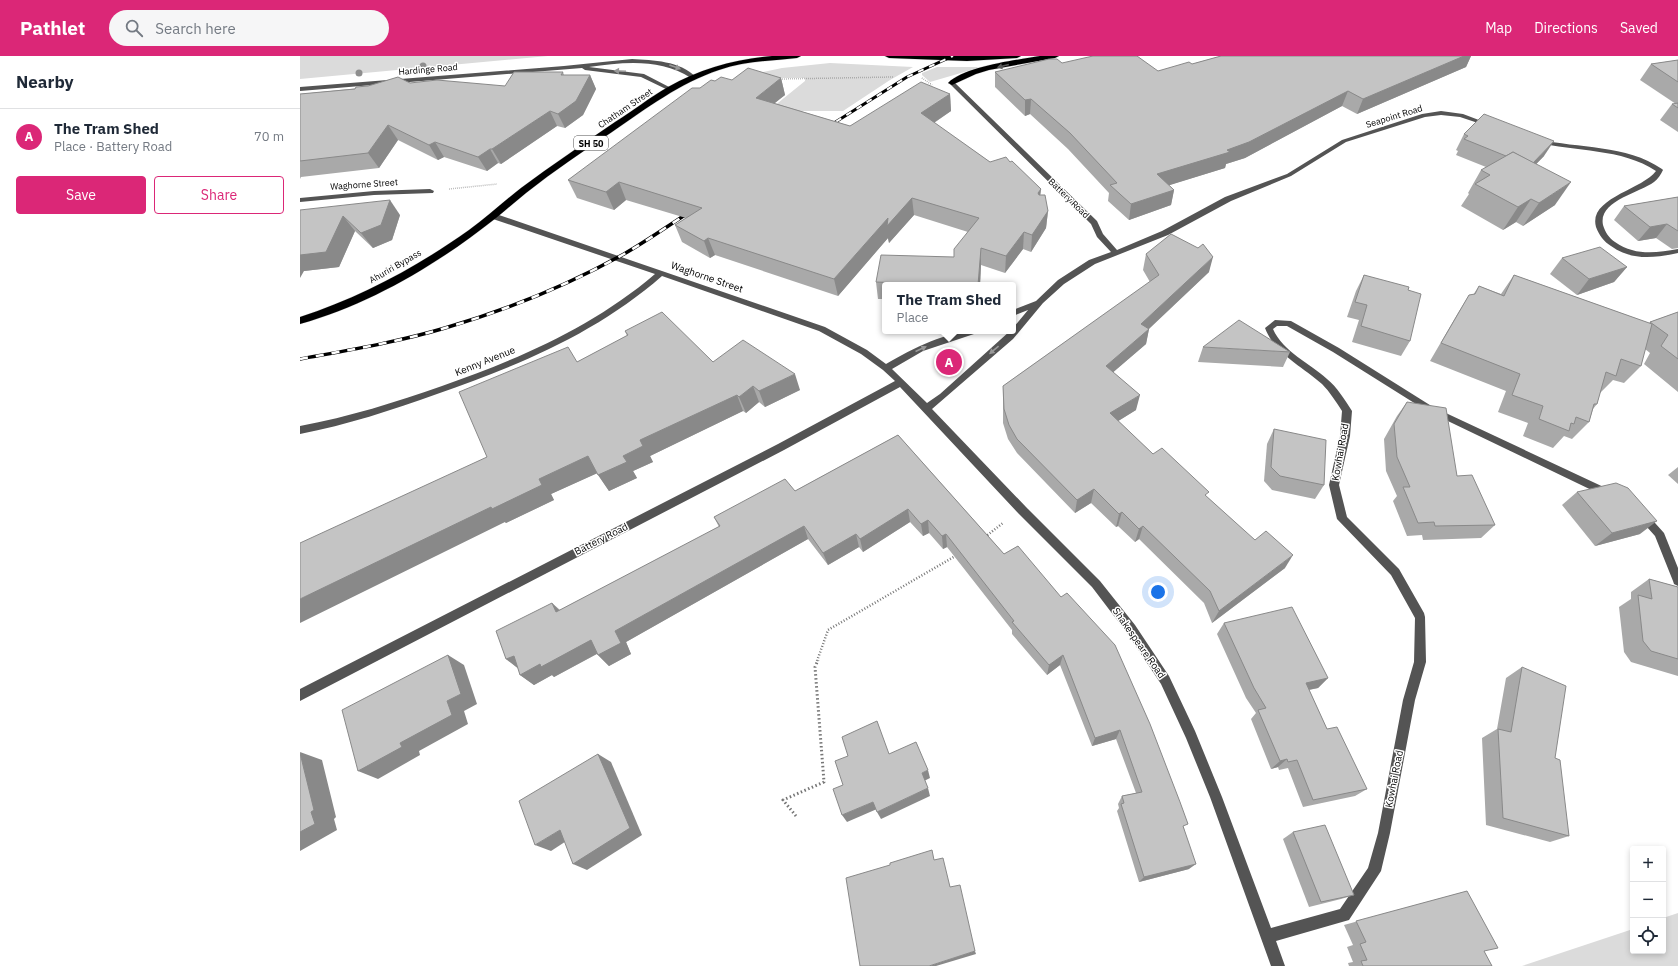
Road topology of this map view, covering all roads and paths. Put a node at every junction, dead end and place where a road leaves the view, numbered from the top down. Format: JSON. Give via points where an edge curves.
{"nodes":[{"id":1,"x":797,"y":56,"type":"edge"},
{"id":2,"x":888,"y":56,"type":"edge"},
{"id":3,"x":1017,"y":56,"type":"edge"},
{"id":4,"x":1055,"y":56,"type":"edge"},
{"id":5,"x":581,"y":67,"type":"junction"},
{"id":6,"x":693,"y":77,"type":"junction"},
{"id":7,"x":900,"y":77,"type":"dead end"},
{"id":8,"x":922,"y":77,"type":"dead end"},
{"id":9,"x":774,"y":80,"type":"edge"},
{"id":10,"x":952,"y":83,"type":"junction"},
{"id":11,"x":300,"y":89,"type":"edge"},
{"id":12,"x":670,"y":89,"type":"junction"},
{"id":13,"x":1496,"y":127,"type":"edge"},
{"id":14,"x":1532,"y":139,"type":"edge"},
{"id":15,"x":430,"y":191,"type":"joint"},
{"id":16,"x":523,"y":192,"type":"junction"},
{"id":17,"x":300,"y":200,"type":"edge"},
{"id":18,"x":492,"y":216,"type":"junction"},
{"id":19,"x":1678,"y":251,"type":"edge"},
{"id":20,"x":1116,"y":253,"type":"junction"},
{"id":21,"x":661,"y":273,"type":"junction"},
{"id":22,"x":1040,"y":301,"type":"junction"},
{"id":23,"x":1016,"y":313,"type":"edge"},
{"id":24,"x":300,"y":321,"type":"edge"},
{"id":25,"x":1016,"y":330,"type":"edge"},
{"id":26,"x":965,"y":334,"type":"edge"},
{"id":27,"x":1012,"y":334,"type":"edge"},
{"id":28,"x":886,"y":368,"type":"junction"},
{"id":29,"x":901,"y":382,"type":"junction"},
{"id":30,"x":927,"y":408,"type":"junction"},
{"id":31,"x":300,"y":430,"type":"edge"},
{"id":32,"x":1614,"y":496,"type":"edge"},
{"id":33,"x":1022,"y":510,"type":"junction"},
{"id":34,"x":1639,"y":512,"type":"edge"},
{"id":35,"x":982,"y":539,"type":"edge"},
{"id":36,"x":962,"y":552,"type":"edge"},
{"id":37,"x":1678,"y":581,"type":"edge"},
{"id":38,"x":300,"y":694,"type":"edge"},
{"id":39,"x":796,"y":816,"type":"dead end"},
{"id":40,"x":1267,"y":936,"type":"junction"},
{"id":41,"x":1278,"y":966,"type":"edge"}],
"edges":[{"from":1,"to":6,"type":"highway","number":"SH 50","via":[[747,61]]},
{"from":2,"to":3,"type":"highway","via":[[968,59]]},
{"from":4,"to":10,"type":"highway","one_way":true,"via":[[973,73]]},
{"from":5,"to":6,"type":"street","name":"Hardinge Road","one_way":true,"via":[[601,62],[641,60],[671,65]]},
{"from":5,"to":11,"type":"street","name":"Hardinge Road","via":[[499,71]]},
{"from":12,"to":5,"type":"street","name":"Hardinge Road","one_way":true,"via":[[642,75]]},
{"from":6,"to":12,"type":"highway","name":"Chatham Street","number":"SH 50"},
{"from":7,"to":9,"type":"path"},
{"from":8,"to":10,"type":"path","via":[[937,88]]},
{"from":10,"to":20,"type":"street","name":"Battery Road","via":[[1094,223],[1100,235]]},
{"from":12,"to":16,"type":"highway","name":"Chatham Street","number":"SH 50"},
{"from":13,"to":20,"type":"street","name":"Seapoint Road","via":[[1461,115],[1441,113],[1424,115],[1352,138],[1289,175],[1228,199],[1165,233]]},
{"from":14,"to":19,"type":"street","via":[[1556,146],[1617,153],[1643,160],[1660,170],[1652,180],[1623,194],[1604,208],[1598,219],[1600,230],[1606,240],[1618,248],[1641,256]]},
{"from":15,"to":16,"type":"path","via":[[501,184]]},
{"from":15,"to":17,"type":"street","name":"Waghorne Street"},
{"from":16,"to":18,"type":"highway","name":"Chatham Street","number":"SH 50"},
{"from":18,"to":21,"type":"street","name":"Waghorne Street"},
{"from":18,"to":24,"type":"highway","name":"Ahuriri Bypass","number":"SH 50","via":[[457,242],[367,295],[324,314]]},
{"from":20,"to":22,"type":"street","via":[[1092,262],[1076,272]]},
{"from":21,"to":28,"type":"street","name":"Waghorne Street","via":[[822,328]]},
{"from":21,"to":31,"type":"street","name":"Kenny Avenue","via":[[625,302],[542,350],[396,406]]},
{"from":22,"to":23,"type":"street"},
{"from":22,"to":25,"type":"street","one_way":true},
{"from":28,"to":26,"type":"street","one_way":true,"via":[[920,349]]},
{"from":27,"to":30,"type":"street","one_way":true},
{"from":28,"to":29,"type":"street","name":"Waghorne Street"},
{"from":29,"to":30,"type":"street","name":"Shakespeare Road"},
{"from":29,"to":38,"type":"street","name":"Battery Road","via":[[781,447]]},
{"from":30,"to":33,"type":"street","name":"Shakespeare Road"},
{"from":32,"to":40,"type":"street","name":"Kowhai Road","via":[[1430,409],[1288,323],[1275,323],[1269,328],[1270,334],[1293,357],[1325,382],[1347,411],[1345,436],[1334,485],[1342,519],[1395,572],[1420,617],[1420,662],[1374,871],[1344,915]]},
{"from":33,"to":35,"type":"path"},
{"from":33,"to":40,"type":"street","name":"Shakespeare Road","via":[[1096,584],[1131,629],[1165,680],[1216,797]]},
{"from":34,"to":37,"type":"street","via":[[1659,532]]},
{"from":36,"to":39,"type":"path","via":[[828,630],[814,667],[824,782],[783,800]]},
{"from":40,"to":41,"type":"street","name":"Shakespeare Road"}]}
